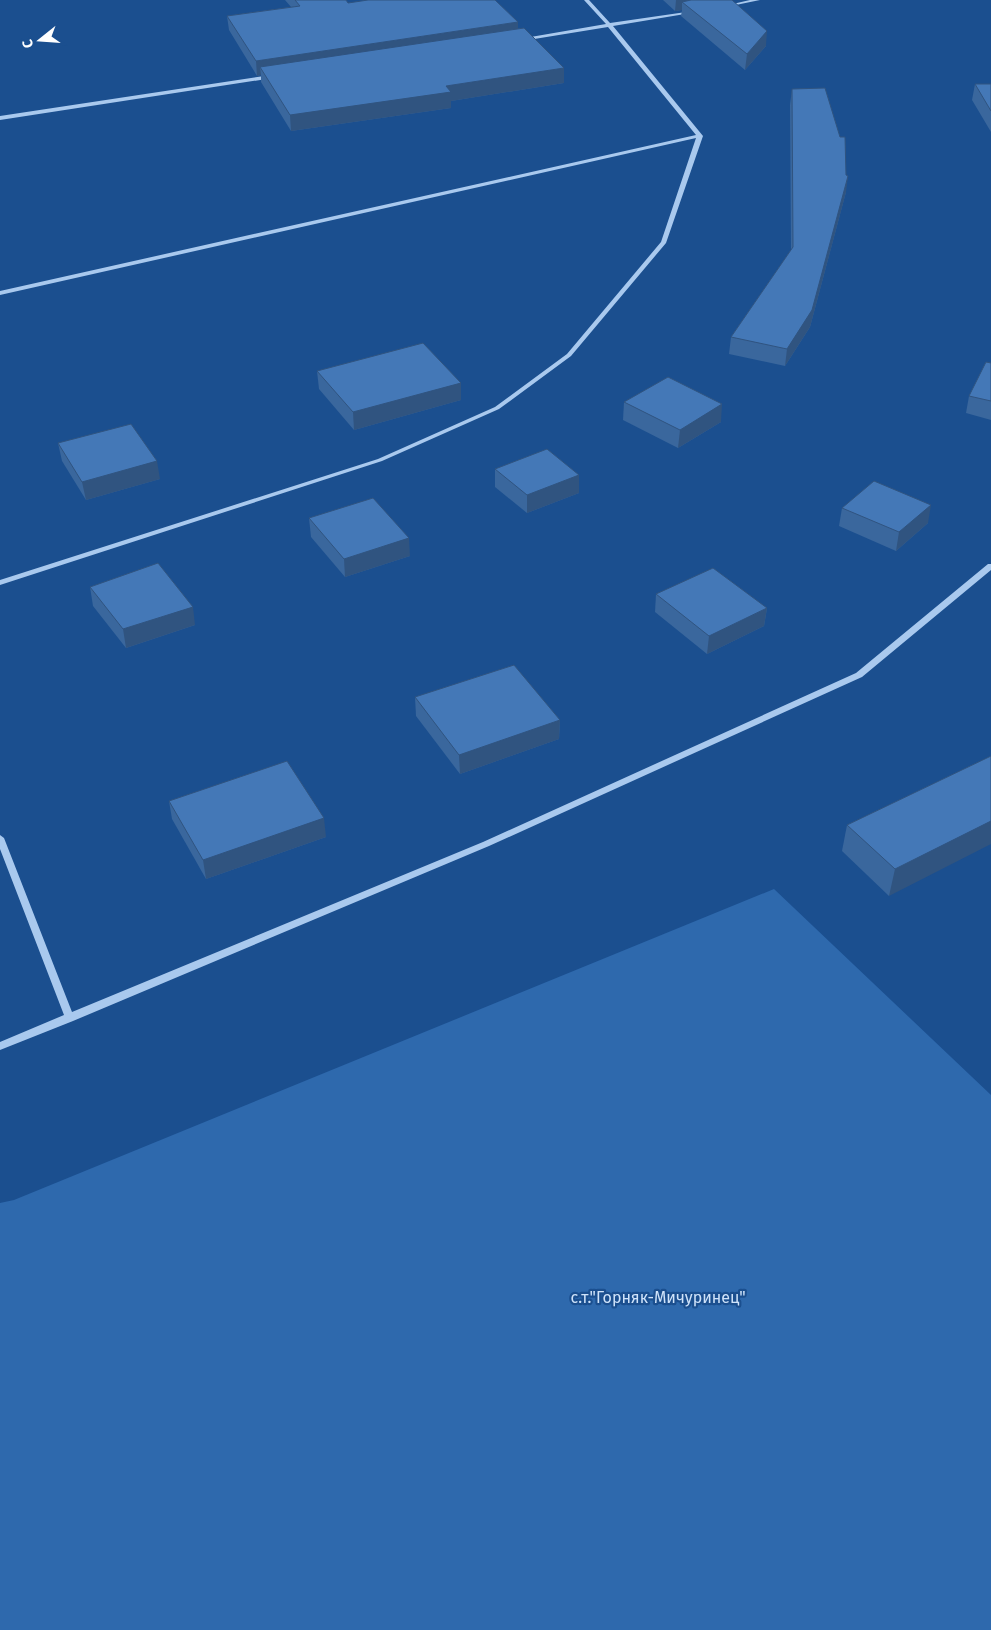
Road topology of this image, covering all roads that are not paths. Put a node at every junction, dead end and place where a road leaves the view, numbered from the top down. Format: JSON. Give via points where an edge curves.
{"nodes":[{"id":1,"x":586,"y":0,"type":"edge"},
{"id":2,"x":758,"y":0,"type":"edge"},
{"id":3,"x":719,"y":7,"type":"edge"},
{"id":4,"x":699,"y":10,"type":"edge"},
{"id":5,"x":610,"y":26,"type":"junction"},
{"id":6,"x":512,"y":40,"type":"edge"},
{"id":7,"x":276,"y":76,"type":"edge"},
{"id":8,"x":0,"y":118,"type":"edge"},
{"id":9,"x":700,"y":136,"type":"junction"},
{"id":10,"x":0,"y":293,"type":"edge"},
{"id":11,"x":991,"y":566,"type":"edge"},
{"id":12,"x":0,"y":583,"type":"edge"},
{"id":13,"x":0,"y":838,"type":"edge"},
{"id":14,"x":70,"y":1018,"type":"junction"},
{"id":15,"x":0,"y":1046,"type":"edge"}],
"edges":[{"from":1,"to":5,"type":"street"},
{"from":2,"to":3,"type":"street"},
{"from":4,"to":5,"type":"street"},
{"from":5,"to":6,"type":"street"},
{"from":5,"to":9,"type":"street"},
{"from":7,"to":8,"type":"street"},
{"from":9,"to":10,"type":"street"},
{"from":9,"to":12,"type":"street","via":[[664,242],[569,355],[497,408],[380,460]]},
{"from":11,"to":14,"type":"street","via":[[859,675],[486,844]]},
{"from":13,"to":14,"type":"street"},
{"from":14,"to":15,"type":"street"}]}
